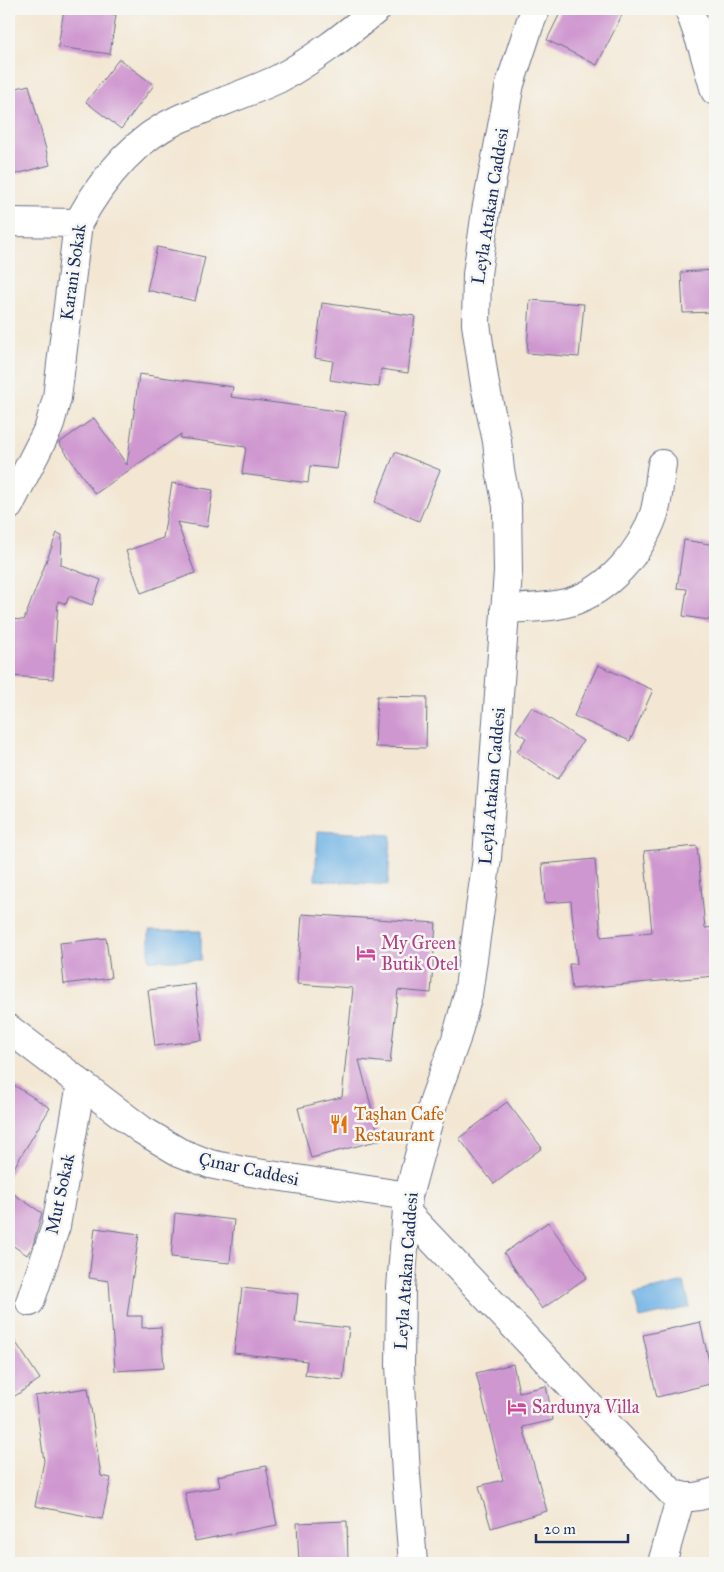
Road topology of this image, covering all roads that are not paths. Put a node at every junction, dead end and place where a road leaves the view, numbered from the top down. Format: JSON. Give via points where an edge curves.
{"nodes":[{"id":1,"x":377,"y":9,"type":"edge"},
{"id":2,"x":536,"y":9,"type":"edge"},
{"id":3,"x":700,"y":25,"type":"edge"},
{"id":4,"x":715,"y":91,"type":"edge"},
{"id":5,"x":9,"y":222,"type":"edge"},
{"id":6,"x":78,"y":223,"type":"junction"},
{"id":7,"x":662,"y":464,"type":"dead end"},
{"id":8,"x":9,"y":506,"type":"edge"},
{"id":9,"x":505,"y":609,"type":"junction"},
{"id":10,"x":9,"y":1029,"type":"edge"},
{"id":11,"x":81,"y":1084,"type":"junction"},
{"id":12,"x":408,"y":1204,"type":"junction"},
{"id":13,"x":30,"y":1302,"type":"dead end"},
{"id":14,"x":715,"y":1492,"type":"edge"},
{"id":15,"x":681,"y":1496,"type":"junction"},
{"id":16,"x":413,"y":1563,"type":"edge"},
{"id":17,"x":662,"y":1563,"type":"edge"}],
"edges":[{"from":1,"to":6,"type":"street","name":"Karani Sokak","via":[[312,59],[277,79],[178,119],[157,131],[107,178],[91,198]]},
{"from":2,"to":9,"type":"street","name":"Leyla Atakan Caddesi","via":[[510,84],[476,274],[476,324],[507,506]]},
{"from":3,"to":4,"type":"street"},
{"from":5,"to":6,"type":"street"},
{"from":6,"to":8,"type":"street","name":"Karani Sokak","via":[[57,398],[49,426]]},
{"from":7,"to":9,"type":"street","via":[[655,511],[646,534],[613,577],[588,595],[569,602]]},
{"from":9,"to":12,"type":"street","name":"Leyla Atakan Caddesi","via":[[487,858],[468,994],[435,1097]]},
{"from":10,"to":11,"type":"street","name":"Çınar Caddesi"},
{"from":11,"to":12,"type":"street","name":"Çınar Caddesi","via":[[157,1140],[210,1164]]},
{"from":11,"to":13,"type":"street","name":"Mut Sokak","via":[[56,1226]]},
{"from":12,"to":15,"type":"street","via":[[672,1493]]},
{"from":12,"to":16,"type":"street","name":"Leyla Atakan Caddesi","via":[[401,1288],[400,1365]]},
{"from":14,"to":15,"type":"street","via":[[692,1498]]},
{"from":15,"to":17,"type":"street"}]}
